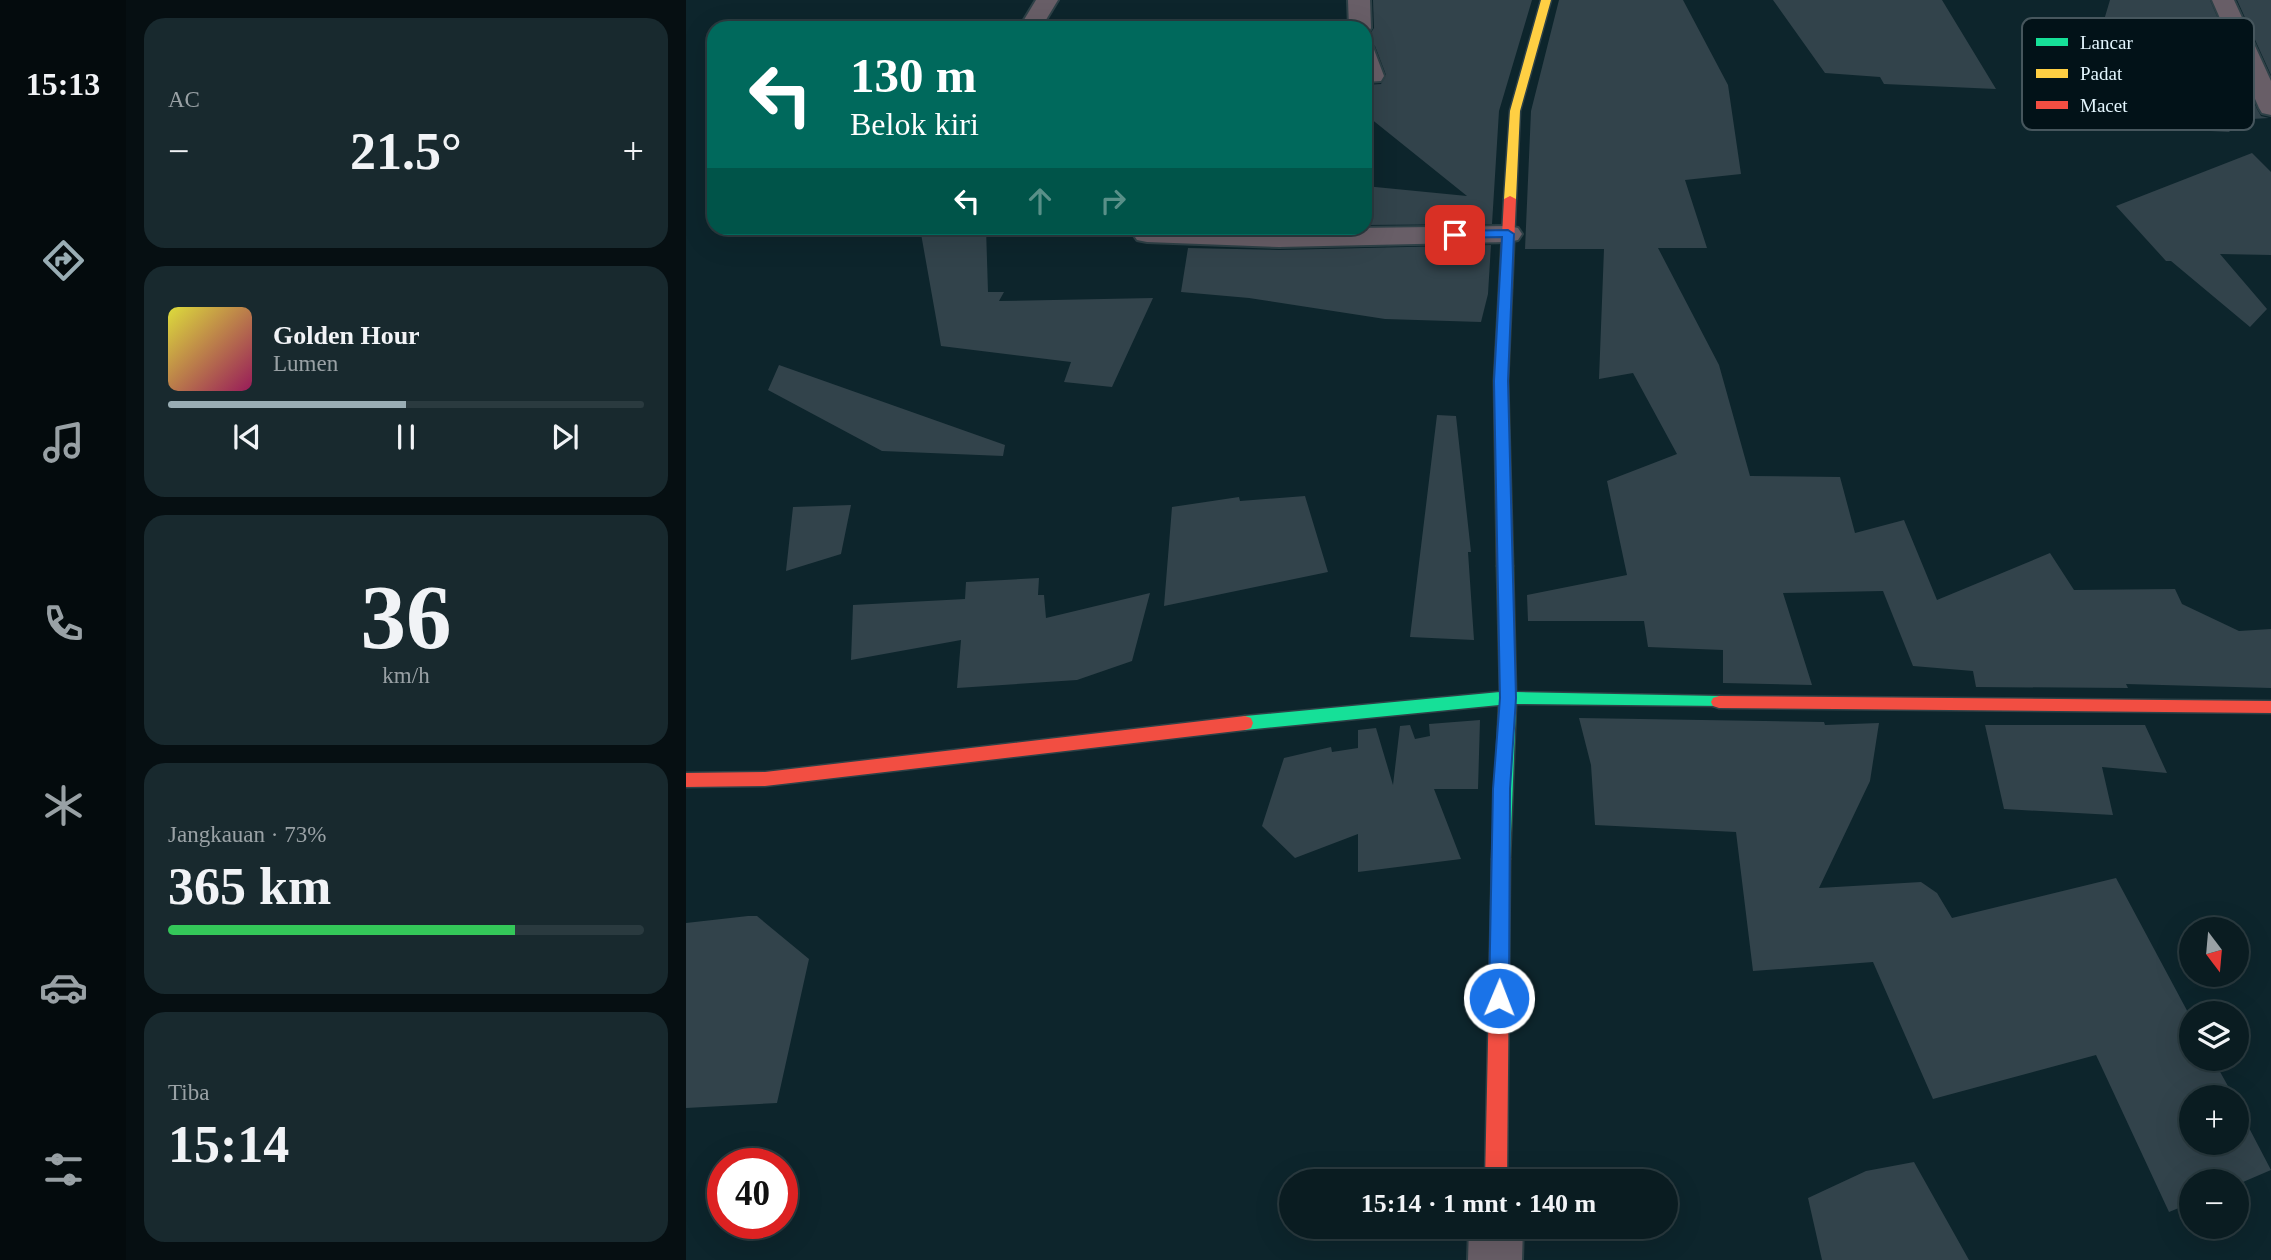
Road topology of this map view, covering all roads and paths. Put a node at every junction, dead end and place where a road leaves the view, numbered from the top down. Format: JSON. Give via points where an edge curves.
{"nodes":[{"id":1,"x":1047,"y":0,"type":"edge"},
{"id":2,"x":1359,"y":0,"type":"edge"},
{"id":3,"x":1546,"y":0,"type":"edge"},
{"id":4,"x":2223,"y":0,"type":"edge"},
{"id":5,"x":2231,"y":18,"type":"edge"},
{"id":6,"x":1034,"y":21,"type":"edge"},
{"id":7,"x":1360,"y":21,"type":"edge"},
{"id":8,"x":2254,"y":70,"type":"edge"},
{"id":9,"x":2271,"y":108,"type":"edge"},
{"id":10,"x":1508,"y":234,"type":"junction"},
{"id":11,"x":1173,"y":235,"type":"edge"},
{"id":12,"x":1508,"y":698,"type":"junction"},
{"id":13,"x":2271,"y":707,"type":"edge"},
{"id":14,"x":686,"y":780,"type":"edge"},
{"id":15,"x":1496,"y":1169,"type":"edge"},
{"id":16,"x":1496,"y":1239,"type":"edge"},
{"id":17,"x":1495,"y":1260,"type":"edge"}],
"edges":[{"from":1,"to":6,"type":"street"},
{"from":2,"to":7,"type":"street"},
{"from":3,"to":10,"type":"street","via":[[1515,111]]},
{"from":4,"to":5,"type":"street"},
{"from":8,"to":9,"type":"street"},
{"from":10,"to":11,"type":"street","via":[[1279,239]]},
{"from":10,"to":12,"type":"street","via":[[1501,381]]},
{"from":12,"to":13,"type":"street"},
{"from":12,"to":14,"type":"street","via":[[1272,720],[765,779]]},
{"from":12,"to":15,"type":"street","via":[[1502,789]]},
{"from":16,"to":17,"type":"street"}]}
